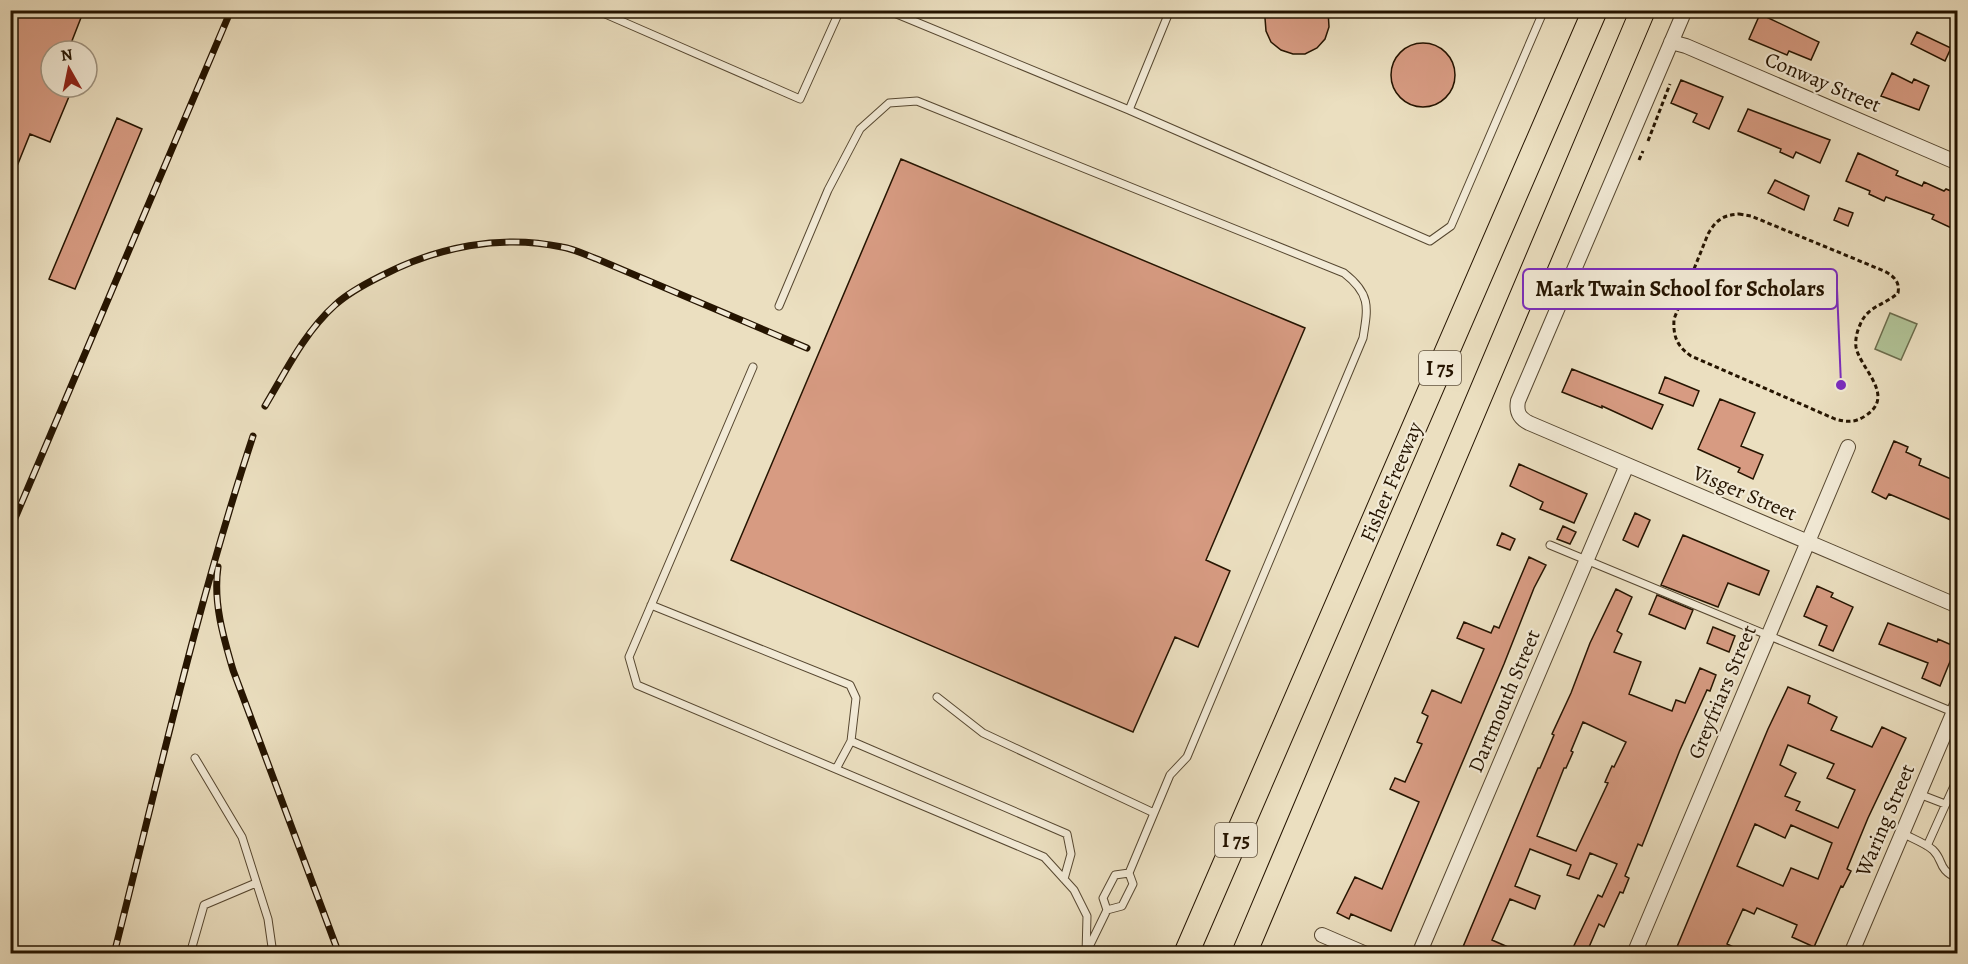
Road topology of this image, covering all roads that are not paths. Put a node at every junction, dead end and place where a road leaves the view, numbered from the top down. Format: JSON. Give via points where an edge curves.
{"nodes":[{"id":1,"x":596,"y":10,"type":"edge"},
{"id":2,"x":840,"y":10,"type":"edge"},
{"id":3,"x":887,"y":10,"type":"edge"},
{"id":4,"x":1170,"y":10,"type":"edge"},
{"id":5,"x":1544,"y":10,"type":"edge"},
{"id":6,"x":1595,"y":10,"type":"edge"},
{"id":7,"x":1643,"y":10,"type":"edge"},
{"id":8,"x":1685,"y":10,"type":"edge"},
{"id":9,"x":1671,"y":42,"type":"junction"},
{"id":10,"x":1129,"y":110,"type":"junction"},
{"id":11,"x":1958,"y":163,"type":"edge"},
{"id":12,"x":779,"y":306,"type":"dead end"},
{"id":13,"x":753,"y":367,"type":"dead end"},
{"id":14,"x":1848,"y":447,"type":"dead end"},
{"id":15,"x":1627,"y":465,"type":"junction"},
{"id":16,"x":1808,"y":543,"type":"junction"},
{"id":17,"x":1550,"y":545,"type":"dead end"},
{"id":18,"x":1587,"y":561,"type":"junction"},
{"id":19,"x":651,"y":605,"type":"junction"},
{"id":20,"x":1958,"y":606,"type":"edge"},
{"id":21,"x":1769,"y":636,"type":"junction"},
{"id":22,"x":937,"y":697,"type":"dead end"},
{"id":23,"x":1955,"y":707,"type":"edge"},
{"id":24,"x":850,"y":741,"type":"junction"},
{"id":25,"x":195,"y":758,"type":"dead end"},
{"id":26,"x":836,"y":769,"type":"junction"},
{"id":27,"x":1958,"y":777,"type":"edge"},
{"id":28,"x":1918,"y":794,"type":"junction"},
{"id":29,"x":1946,"y":804,"type":"junction"},
{"id":30,"x":1154,"y":813,"type":"junction"},
{"id":31,"x":1902,"y":833,"type":"junction"},
{"id":32,"x":1927,"y":846,"type":"junction"},
{"id":33,"x":1129,"y":873,"type":"junction"},
{"id":34,"x":1064,"y":879,"type":"junction"},
{"id":35,"x":1958,"y":879,"type":"edge"},
{"id":36,"x":256,"y":883,"type":"junction"},
{"id":37,"x":1107,"y":910,"type":"junction"},
{"id":38,"x":1322,"y":935,"type":"dead end"},
{"id":39,"x":190,"y":954,"type":"edge"},
{"id":40,"x":273,"y":954,"type":"edge"},
{"id":41,"x":1086,"y":954,"type":"edge"},
{"id":42,"x":1186,"y":954,"type":"edge"},
{"id":43,"x":1244,"y":954,"type":"edge"},
{"id":44,"x":1366,"y":954,"type":"edge"},
{"id":45,"x":1419,"y":954,"type":"edge"},
{"id":46,"x":1634,"y":954,"type":"edge"},
{"id":47,"x":1851,"y":954,"type":"edge"}],
"edges":[{"from":1,"to":2,"type":"lane","via":[[800,99]]},
{"from":3,"to":10,"type":"lane"},
{"from":4,"to":10,"type":"lane"},
{"from":5,"to":10,"type":"lane","via":[[1451,226],[1430,241]]},
{"from":6,"to":42,"type":"highway","name":"Fisher Freeway","number":"I 75"},
{"from":7,"to":43,"type":"highway","number":"I 75"},
{"from":8,"to":9,"type":"street"},
{"from":9,"to":11,"type":"street","name":"Conway Street"},
{"from":9,"to":15,"type":"street","name":"Visger Street","via":[[1518,401],[1521,419]]},
{"from":12,"to":30,"type":"lane","via":[[828,190],[860,129],[889,103],[917,101],[1344,273],[1353,281],[1368,309],[1363,338],[1187,757],[1170,775]]},
{"from":13,"to":19,"type":"lane"},
{"from":14,"to":16,"type":"street","name":"Greyfriars Street"},
{"from":15,"to":16,"type":"street","name":"Visger Street"},
{"from":15,"to":18,"type":"street","name":"Dartmouth Street"},
{"from":16,"to":20,"type":"street","name":"Visger Street"},
{"from":16,"to":21,"type":"street","name":"Greyfriars Street"},
{"from":17,"to":18,"type":"lane"},
{"from":18,"to":21,"type":"lane"},
{"from":18,"to":45,"type":"street","name":"Dartmouth Street"},
{"from":19,"to":24,"type":"lane","via":[[850,685],[856,698]]},
{"from":19,"to":26,"type":"lane","via":[[629,657],[637,685]]},
{"from":21,"to":23,"type":"lane"},
{"from":21,"to":46,"type":"street","name":"Greyfriars Street"},
{"from":22,"to":30,"type":"lane","via":[[983,733]]},
{"from":23,"to":28,"type":"street","name":"Waring Street"},
{"from":24,"to":26,"type":"lane"},
{"from":24,"to":34,"type":"lane","via":[[1067,834],[1071,854]]},
{"from":25,"to":36,"type":"lane","via":[[242,837]]},
{"from":26,"to":34,"type":"lane","via":[[1044,857]]},
{"from":27,"to":29,"type":"lane"},
{"from":28,"to":29,"type":"lane"},
{"from":28,"to":31,"type":"street","name":"Waring Street"},
{"from":29,"to":32,"type":"lane"},
{"from":30,"to":33,"type":"lane"},
{"from":31,"to":32,"type":"lane"},
{"from":31,"to":47,"type":"street","name":"Waring Street"},
{"from":32,"to":35,"type":"lane","via":[[1938,856],[1946,873]]},
{"from":33,"to":37,"type":"lane","via":[[1133,884],[1122,906]]},
{"from":33,"to":37,"type":"lane","via":[[1115,875],[1103,898]]},
{"from":34,"to":41,"type":"lane","via":[[1087,916]]},
{"from":36,"to":39,"type":"lane","via":[[204,905]]},
{"from":36,"to":40,"type":"lane","via":[[268,919]]},
{"from":37,"to":41,"type":"lane"},
{"from":38,"to":44,"type":"street"}]}
